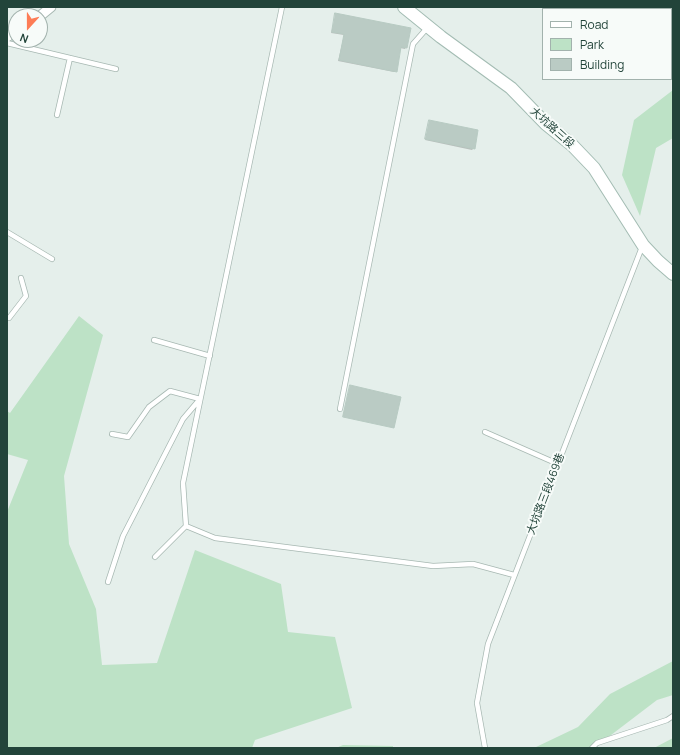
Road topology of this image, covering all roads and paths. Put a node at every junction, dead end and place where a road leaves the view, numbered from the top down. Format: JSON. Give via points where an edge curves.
{"nodes":[{"id":1,"x":282,"y":7,"type":"edge"},
{"id":2,"x":404,"y":7,"type":"edge"},
{"id":3,"x":428,"y":27,"type":"junction"},
{"id":4,"x":7,"y":43,"type":"edge"},
{"id":5,"x":70,"y":58,"type":"junction"},
{"id":6,"x":116,"y":69,"type":"dead end"},
{"id":7,"x":57,"y":115,"type":"dead end"},
{"id":8,"x":7,"y":232,"type":"edge"},
{"id":9,"x":643,"y":245,"type":"junction"},
{"id":10,"x":52,"y":259,"type":"dead end"},
{"id":11,"x":673,"y":274,"type":"edge"},
{"id":12,"x":21,"y":278,"type":"dead end"},
{"id":13,"x":7,"y":318,"type":"edge"},
{"id":14,"x":154,"y":340,"type":"dead end"},
{"id":15,"x":210,"y":356,"type":"junction"},
{"id":16,"x":200,"y":399,"type":"junction"},
{"id":17,"x":340,"y":409,"type":"dead end"},
{"id":18,"x":485,"y":432,"type":"dead end"},
{"id":19,"x":112,"y":434,"type":"dead end"},
{"id":20,"x":558,"y":464,"type":"junction"},
{"id":21,"x":186,"y":526,"type":"junction"},
{"id":22,"x":155,"y":557,"type":"dead end"},
{"id":23,"x":514,"y":575,"type":"junction"},
{"id":24,"x":108,"y":582,"type":"dead end"},
{"id":25,"x":673,"y":716,"type":"edge"},
{"id":26,"x":485,"y":748,"type":"edge"},
{"id":27,"x":592,"y":748,"type":"edge"}],
"edges":[{"from":1,"to":15,"type":"lane"},
{"from":2,"to":3,"type":"street","name":"大坑路三段"},
{"from":3,"to":9,"type":"street","name":"大坑路三段","via":[[511,88],[546,124],[572,145],[594,168]]},
{"from":3,"to":17,"type":"lane","via":[[413,44]]},
{"from":4,"to":5,"type":"lane"},
{"from":5,"to":6,"type":"lane"},
{"from":5,"to":7,"type":"lane"},
{"from":8,"to":10,"type":"lane"},
{"from":9,"to":11,"type":"street","name":"大坑路三段"},
{"from":9,"to":20,"type":"lane","name":"大坑路三段469巷"},
{"from":12,"to":13,"type":"lane","via":[[26,296]]},
{"from":14,"to":15,"type":"lane"},
{"from":15,"to":16,"type":"lane"},
{"from":16,"to":19,"type":"lane","via":[[170,391],[149,407],[128,437]]},
{"from":16,"to":21,"type":"lane","via":[[183,483]]},
{"from":16,"to":24,"type":"lane","via":[[183,419],[123,536]]},
{"from":18,"to":20,"type":"lane"},
{"from":20,"to":23,"type":"lane","name":"大坑路三段469巷"},
{"from":21,"to":22,"type":"lane"},
{"from":21,"to":23,"type":"lane","via":[[215,538],[433,566],[473,564]]},
{"from":23,"to":26,"type":"lane","name":"大坑路三段469巷","via":[[488,644],[477,703]]},
{"from":25,"to":27,"type":"lane","via":[[597,743]]}]}
